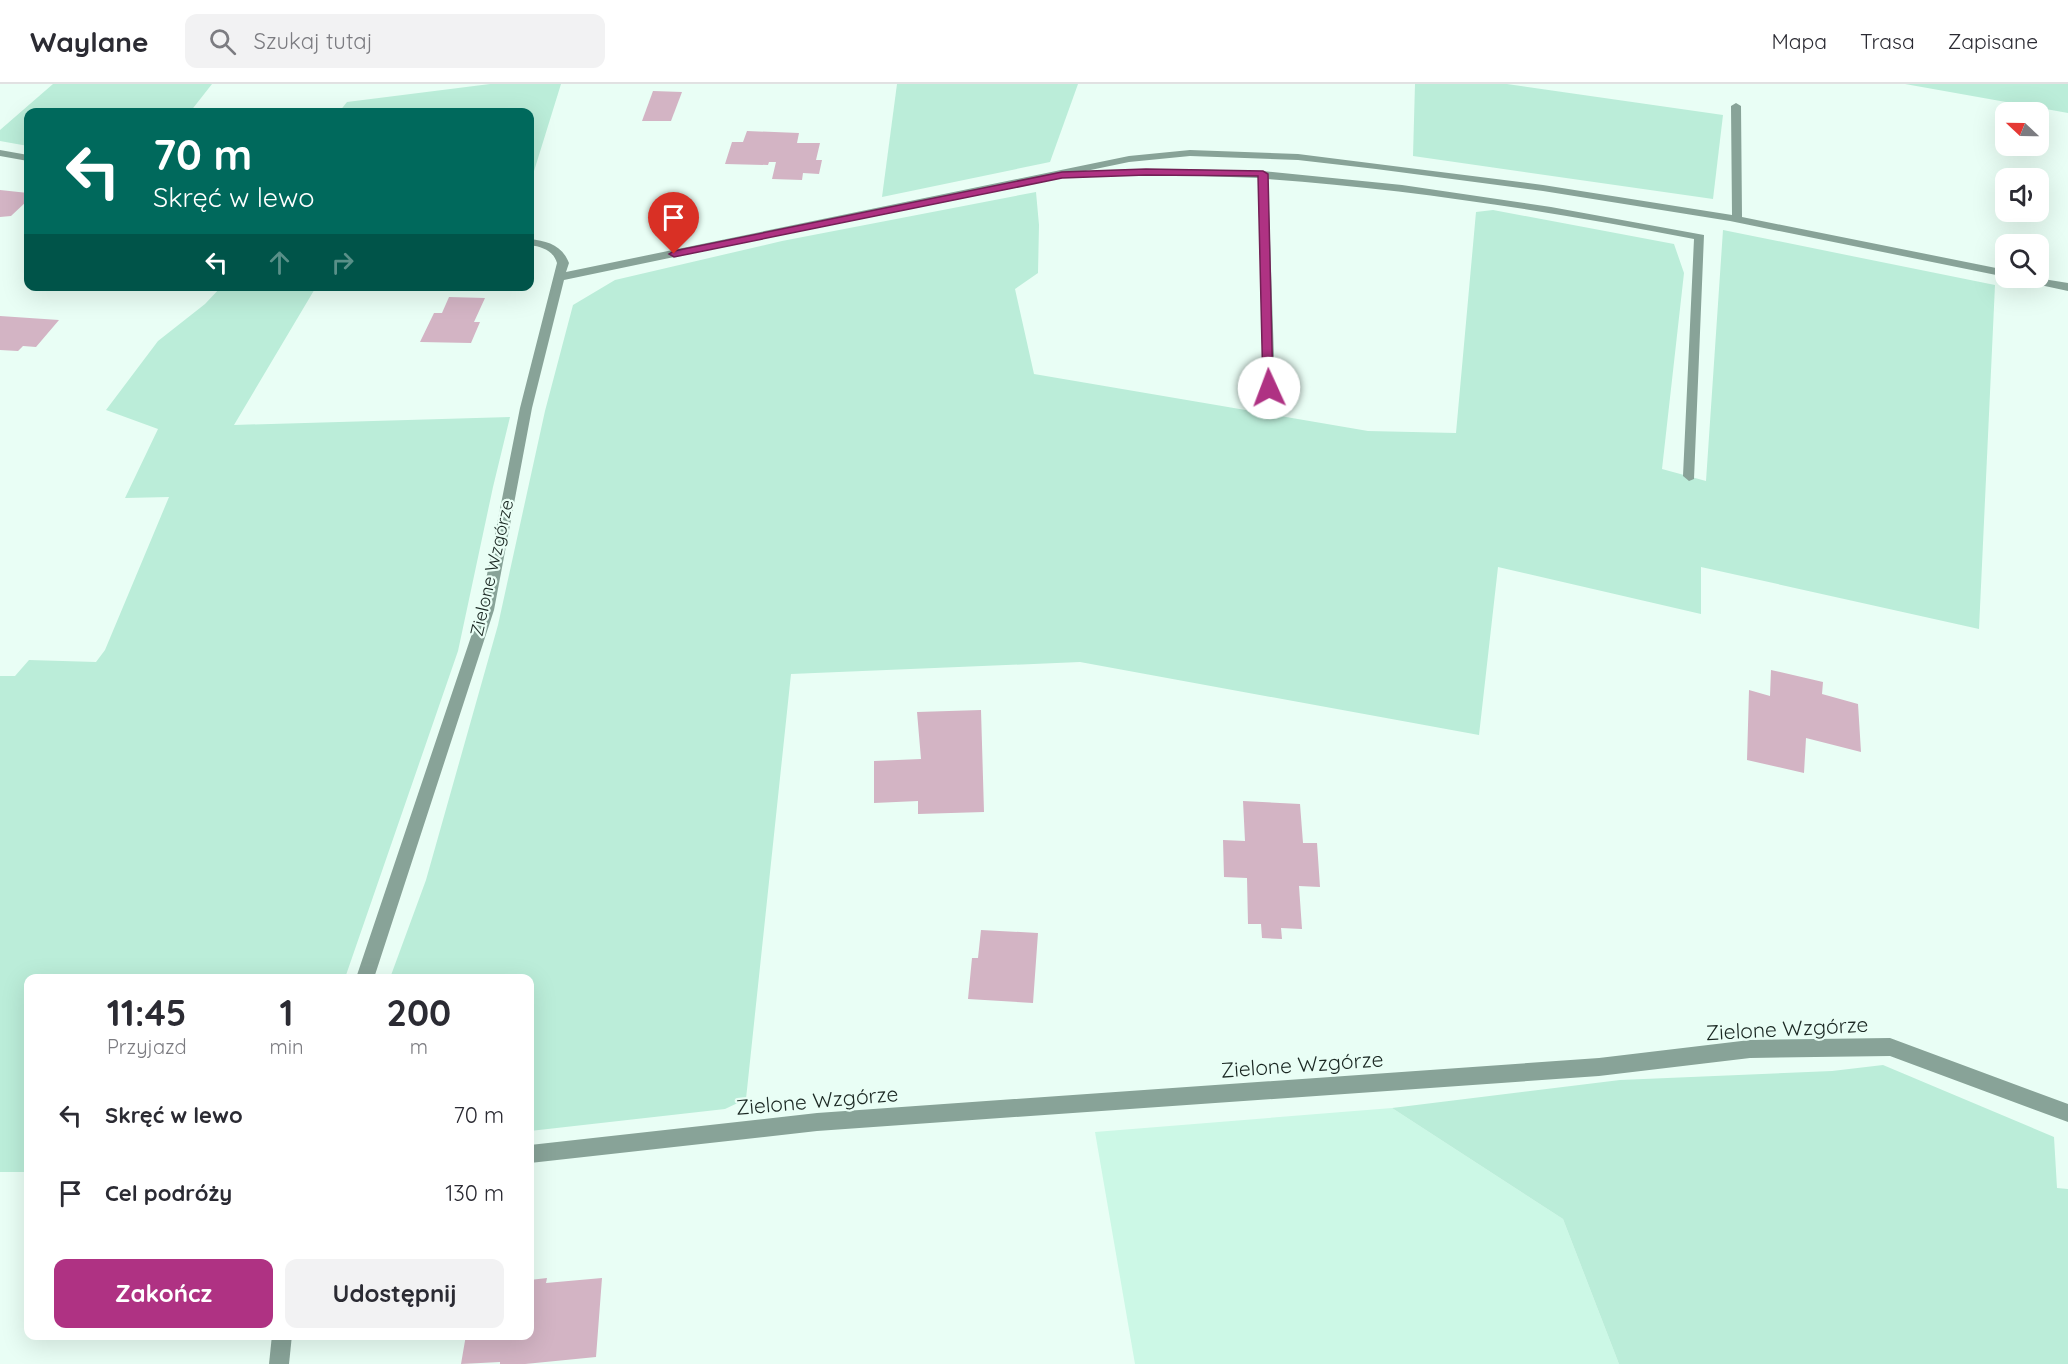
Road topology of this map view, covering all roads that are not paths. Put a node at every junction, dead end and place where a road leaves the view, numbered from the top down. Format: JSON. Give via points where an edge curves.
{"nodes":[{"id":1,"x":1736,"y":106,"type":"dead end"},
{"id":2,"x":0,"y":153,"type":"edge"},
{"id":3,"x":24,"y":157,"type":"edge"},
{"id":4,"x":1263,"y":174,"type":"junction"},
{"id":5,"x":1062,"y":175,"type":"junction"},
{"id":6,"x":1737,"y":219,"type":"junction"},
{"id":7,"x":534,"y":243,"type":"edge"},
{"id":8,"x":1995,"y":272,"type":"edge"},
{"id":9,"x":560,"y":277,"type":"junction"},
{"id":10,"x":2049,"y":283,"type":"edge"},
{"id":11,"x":2068,"y":287,"type":"edge"},
{"id":12,"x":1269,"y":388,"type":"dead end"},
{"id":13,"x":1689,"y":476,"type":"dead end"},
{"id":14,"x":366,"y":974,"type":"edge"},
{"id":15,"x":2068,"y":1113,"type":"edge"},
{"id":16,"x":534,"y":1154,"type":"edge"},
{"id":17,"x":281,"y":1340,"type":"edge"},
{"id":18,"x":279,"y":1364,"type":"edge"}],
"edges":[{"from":1,"to":6,"type":"street"},
{"from":2,"to":3,"type":"street"},
{"from":4,"to":5,"type":"street"},
{"from":4,"to":12,"type":"street"},
{"from":4,"to":13,"type":"street","via":[[1498,202],[1700,237]]},
{"from":5,"to":6,"type":"street","via":[[1129,159],[1190,153],[1298,157],[1543,188]]},
{"from":5,"to":9,"type":"street"},
{"from":6,"to":8,"type":"street"},
{"from":7,"to":9,"type":"street","name":"Zielone Wzgórze","via":[[553,247],[561,254]]},
{"from":9,"to":14,"type":"street","name":"Zielone Wzgórze","via":[[526,408],[487,610]]},
{"from":10,"to":11,"type":"street"},
{"from":15,"to":16,"type":"street","name":"Zielone Wzgórze","via":[[1890,1047],[1750,1049],[1599,1067],[817,1122]]},
{"from":17,"to":18,"type":"street"}]}
